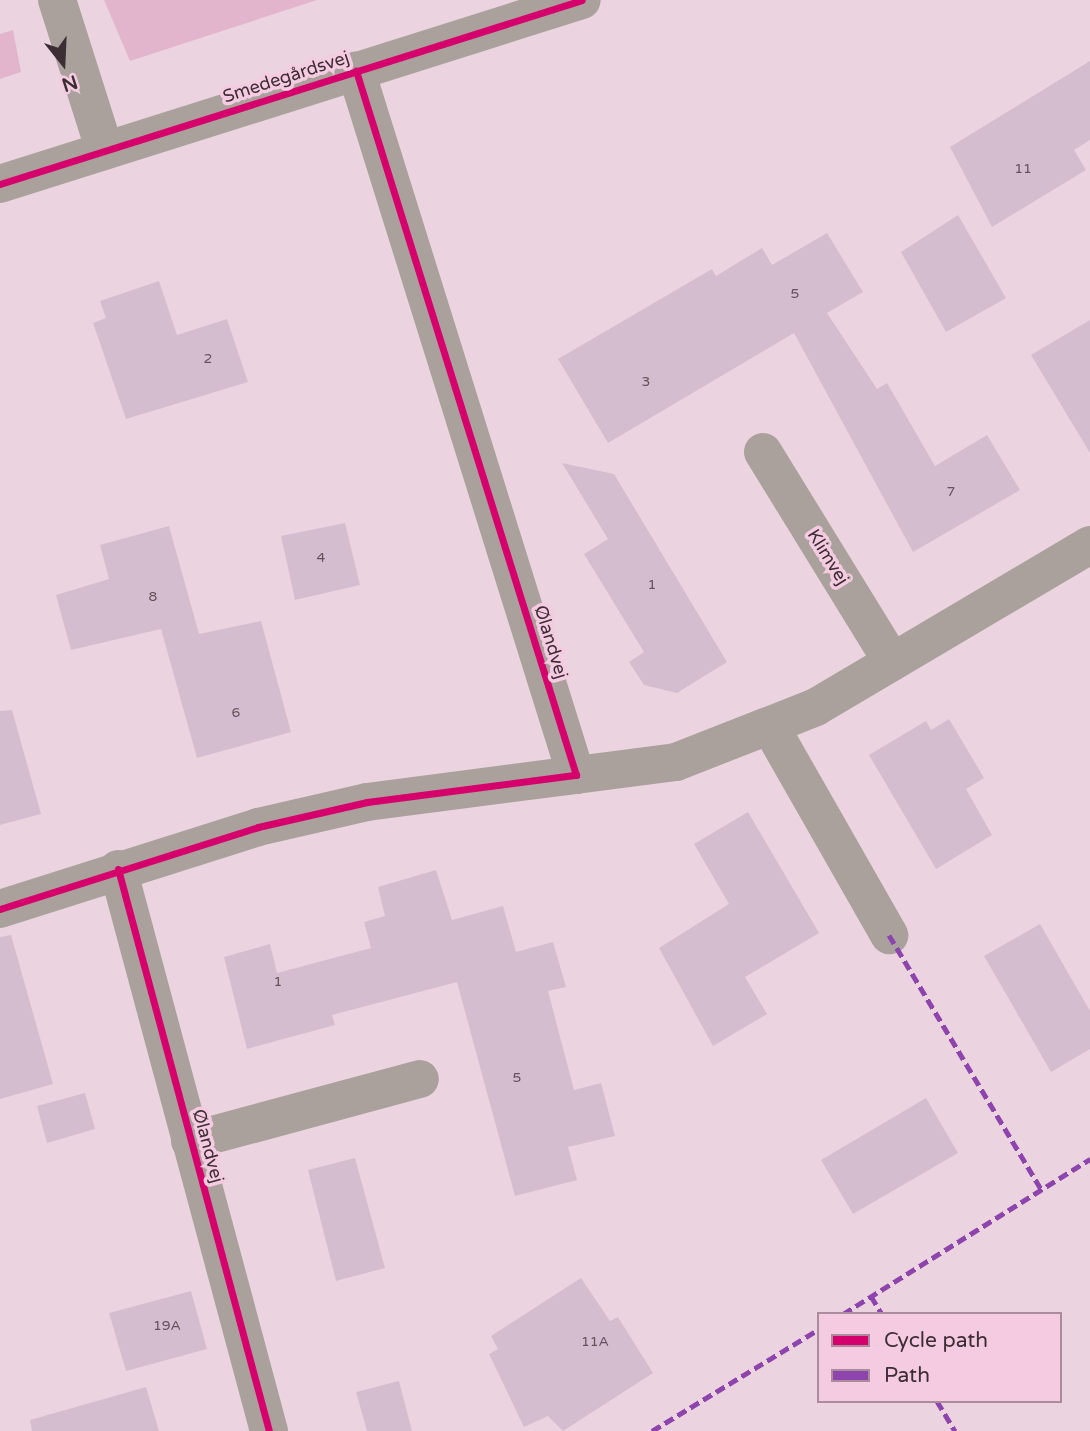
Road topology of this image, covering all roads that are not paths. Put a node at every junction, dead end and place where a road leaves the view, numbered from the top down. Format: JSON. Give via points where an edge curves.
{"nodes":[{"id":1,"x":57,"y":0,"type":"edge"},
{"id":2,"x":582,"y":0,"type":"edge"},
{"id":3,"x":356,"y":71,"type":"junction"},
{"id":4,"x":105,"y":151,"type":"junction"},
{"id":5,"x":0,"y":184,"type":"edge"},
{"id":6,"x":763,"y":452,"type":"dead end"},
{"id":7,"x":1090,"y":545,"type":"edge"},
{"id":8,"x":892,"y":662,"type":"junction"},
{"id":9,"x":770,"y":726,"type":"junction"},
{"id":10,"x":576,"y":775,"type":"junction"},
{"id":11,"x":118,"y":869,"type":"junction"},
{"id":12,"x":0,"y":909,"type":"edge"},
{"id":13,"x":889,"y":935,"type":"dead end"},
{"id":14,"x":420,"y":1079,"type":"dead end"},
{"id":15,"x":190,"y":1141,"type":"junction"},
{"id":16,"x":269,"y":1431,"type":"edge"}],
"edges":[{"from":1,"to":4,"type":"street"},
{"from":2,"to":3,"type":"street","name":"Smedegårdsvej"},
{"from":3,"to":4,"type":"street","name":"Smedegårdsvej"},
{"from":3,"to":10,"type":"street","name":"Ølandvej"},
{"from":4,"to":5,"type":"street","name":"Smedegårdsvej"},
{"from":6,"to":8,"type":"street","name":"Klimvej"},
{"from":7,"to":8,"type":"street"},
{"from":8,"to":9,"type":"street"},
{"from":9,"to":10,"type":"street","via":[[676,762]]},
{"from":9,"to":13,"type":"street"},
{"from":10,"to":11,"type":"street","via":[[367,802]]},
{"from":11,"to":12,"type":"street"},
{"from":11,"to":15,"type":"street","name":"Ølandvej"},
{"from":14,"to":15,"type":"street","name":"Ølandvej"},
{"from":15,"to":16,"type":"street","name":"Ølandvej"}]}
